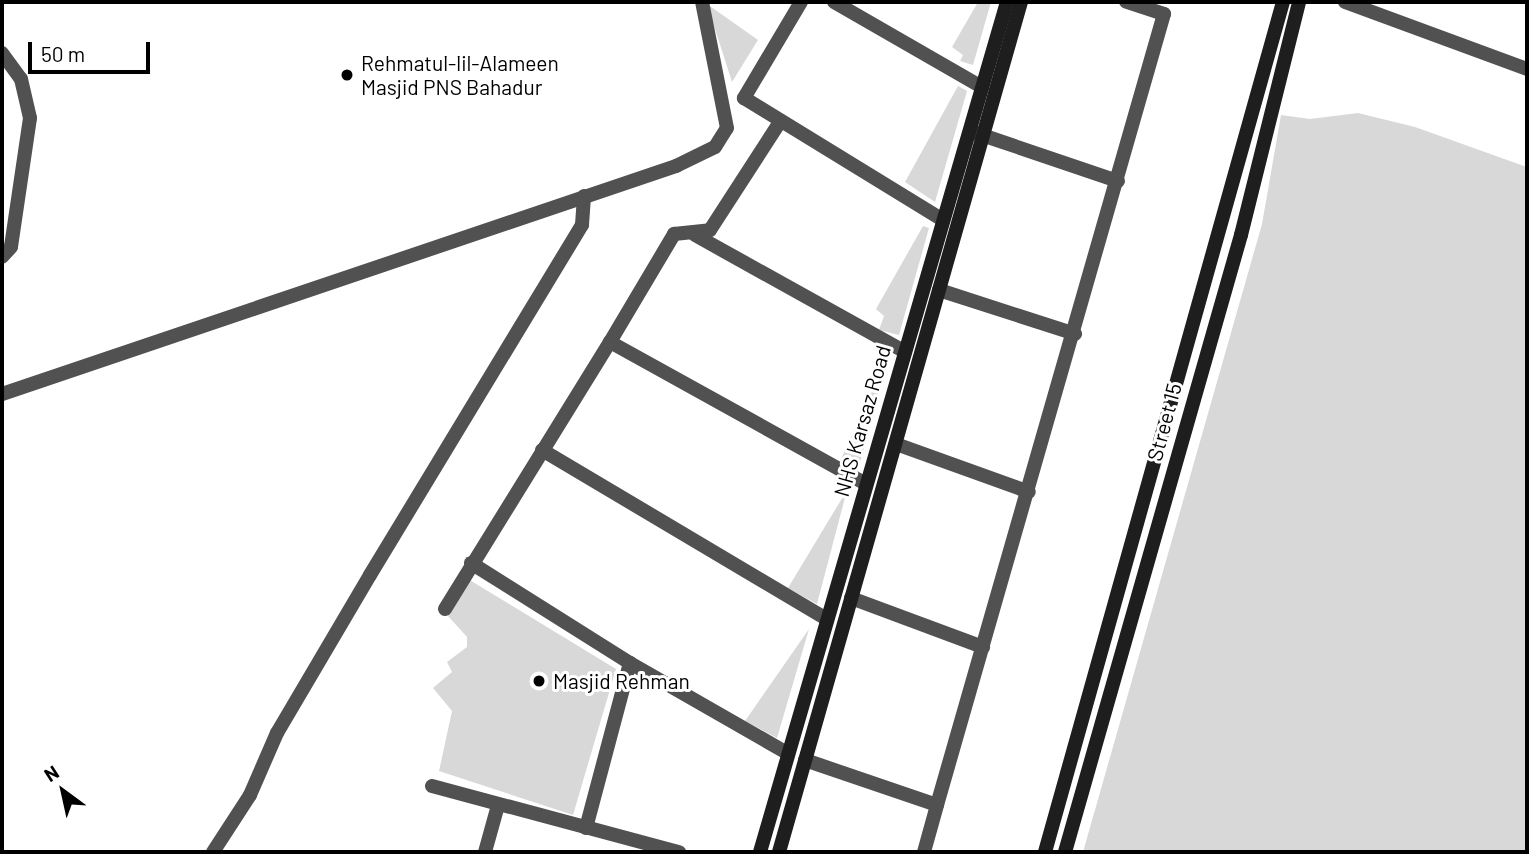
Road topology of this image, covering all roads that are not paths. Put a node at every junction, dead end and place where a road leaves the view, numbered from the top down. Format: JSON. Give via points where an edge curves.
{"nodes":[{"id":1,"x":702,"y":2,"type":"edge"},
{"id":2,"x":801,"y":2,"type":"edge"},
{"id":3,"x":834,"y":2,"type":"edge"},
{"id":4,"x":1006,"y":2,"type":"edge"},
{"id":5,"x":1021,"y":2,"type":"edge"},
{"id":6,"x":1125,"y":2,"type":"edge"},
{"id":7,"x":1283,"y":2,"type":"edge"},
{"id":8,"x":1298,"y":2,"type":"edge"},
{"id":9,"x":1345,"y":2,"type":"edge"},
{"id":10,"x":1165,"y":8,"type":"edge"},
{"id":11,"x":2,"y":53,"type":"edge"},
{"id":12,"x":1527,"y":68,"type":"edge"},
{"id":13,"x":982,"y":87,"type":"junction"},
{"id":14,"x":780,"y":122,"type":"junction"},
{"id":15,"x":976,"y":133,"type":"junction"},
{"id":16,"x":1118,"y":181,"type":"junction"},
{"id":17,"x":584,"y":196,"type":"junction"},
{"id":18,"x":940,"y":218,"type":"junction"},
{"id":19,"x":695,"y":235,"type":"junction"},
{"id":20,"x":2,"y":257,"type":"edge"},
{"id":21,"x":939,"y":289,"type":"junction"},
{"id":22,"x":1075,"y":334,"type":"junction"},
{"id":23,"x":610,"y":342,"type":"junction"},
{"id":24,"x":905,"y":352,"type":"junction"},
{"id":25,"x":2,"y":394,"type":"edge"},
{"id":26,"x":887,"y":408,"type":"junction"},
{"id":27,"x":904,"y":412,"type":"junction"},
{"id":28,"x":896,"y":444,"type":"junction"},
{"id":29,"x":542,"y":450,"type":"junction"},
{"id":30,"x":866,"y":484,"type":"junction"},
{"id":31,"x":1029,"y":492,"type":"junction"},
{"id":32,"x":471,"y":563,"type":"junction"},
{"id":33,"x":851,"y":598,"type":"junction"},
{"id":34,"x":445,"y":609,"type":"dead end"},
{"id":35,"x":825,"y":618,"type":"junction"},
{"id":36,"x":983,"y":646,"type":"junction"},
{"id":37,"x":630,"y":663,"type":"junction"},
{"id":38,"x":789,"y":748,"type":"junction"},
{"id":39,"x":807,"y":755,"type":"junction"},
{"id":40,"x":432,"y":786,"type":"dead end"},
{"id":41,"x":937,"y":804,"type":"junction"},
{"id":42,"x":498,"y":805,"type":"junction"},
{"id":43,"x":770,"y":817,"type":"junction"},
{"id":44,"x":787,"y":822,"type":"junction"},
{"id":45,"x":586,"y":828,"type":"junction"},
{"id":46,"x":213,"y":852,"type":"edge"},
{"id":47,"x":485,"y":852,"type":"edge"},
{"id":48,"x":679,"y":852,"type":"edge"},
{"id":49,"x":760,"y":852,"type":"edge"},
{"id":50,"x":779,"y":852,"type":"edge"},
{"id":51,"x":924,"y":852,"type":"edge"},
{"id":52,"x":1045,"y":852,"type":"edge"},
{"id":53,"x":1065,"y":852,"type":"edge"}],
"edges":[{"from":1,"to":17,"type":"street","via":[[727,128],[715,147],[676,166]]},
{"from":2,"to":14,"type":"street","via":[[744,98]]},
{"from":3,"to":13,"type":"street"},
{"from":4,"to":13,"type":"street","name":"NHS Karsaz Road"},
{"from":5,"to":15,"type":"street","name":"NHS Karsaz Road"},
{"from":6,"to":10,"type":"street"},
{"from":7,"to":52,"type":"street"},
{"from":8,"to":53,"type":"street","name":"Street 15","via":[[1241,235]]},
{"from":9,"to":12,"type":"street"},
{"from":10,"to":16,"type":"street"},
{"from":11,"to":20,"type":"street","via":[[21,79],[30,118],[11,247]]},
{"from":13,"to":15,"type":"street","name":"NHS Karsaz Road"},
{"from":14,"to":18,"type":"street"},
{"from":14,"to":19,"type":"street","via":[[710,230]]},
{"from":15,"to":16,"type":"street"},
{"from":15,"to":18,"type":"street","name":"NHS Karsaz Road"},
{"from":15,"to":21,"type":"street","name":"NHS Karsaz Road"},
{"from":16,"to":22,"type":"street"},
{"from":17,"to":25,"type":"street"},
{"from":17,"to":46,"type":"street","via":[[582,225],[363,586],[277,733],[250,795]]},
{"from":18,"to":24,"type":"street","name":"NHS Karsaz Road"},
{"from":19,"to":23,"type":"street","via":[[674,234]]},
{"from":19,"to":24,"type":"street"},
{"from":21,"to":22,"type":"street"},
{"from":21,"to":27,"type":"street","name":"NHS Karsaz Road"},
{"from":22,"to":31,"type":"street"},
{"from":23,"to":29,"type":"street"},
{"from":23,"to":30,"type":"street"},
{"from":24,"to":26,"type":"street","name":"NHS Karsaz Road"},
{"from":26,"to":27,"type":"street"},
{"from":26,"to":30,"type":"street","name":"NHS Karsaz Road"},
{"from":27,"to":28,"type":"street","name":"NHS Karsaz Road"},
{"from":28,"to":31,"type":"street"},
{"from":28,"to":33,"type":"street","name":"NHS Karsaz Road"},
{"from":29,"to":32,"type":"street"},
{"from":29,"to":35,"type":"street"},
{"from":30,"to":35,"type":"street","name":"NHS Karsaz Road"},
{"from":31,"to":36,"type":"street"},
{"from":32,"to":34,"type":"street"},
{"from":32,"to":37,"type":"street"},
{"from":33,"to":36,"type":"street"},
{"from":33,"to":39,"type":"street","name":"NHS Karsaz Road"},
{"from":35,"to":38,"type":"street","name":"NHS Karsaz Road"},
{"from":36,"to":41,"type":"street"},
{"from":37,"to":38,"type":"street"},
{"from":37,"to":45,"type":"street"},
{"from":38,"to":39,"type":"street"},
{"from":38,"to":43,"type":"street","name":"NHS Karsaz Road"},
{"from":39,"to":41,"type":"street"},
{"from":39,"to":44,"type":"street","name":"NHS Karsaz Road"},
{"from":40,"to":42,"type":"street"},
{"from":41,"to":51,"type":"street"},
{"from":42,"to":45,"type":"street"},
{"from":42,"to":47,"type":"street"},
{"from":43,"to":44,"type":"street"},
{"from":43,"to":49,"type":"street","name":"NHS Karsaz Road"},
{"from":44,"to":50,"type":"street","name":"NHS Karsaz Road"},
{"from":45,"to":48,"type":"street"}]}
